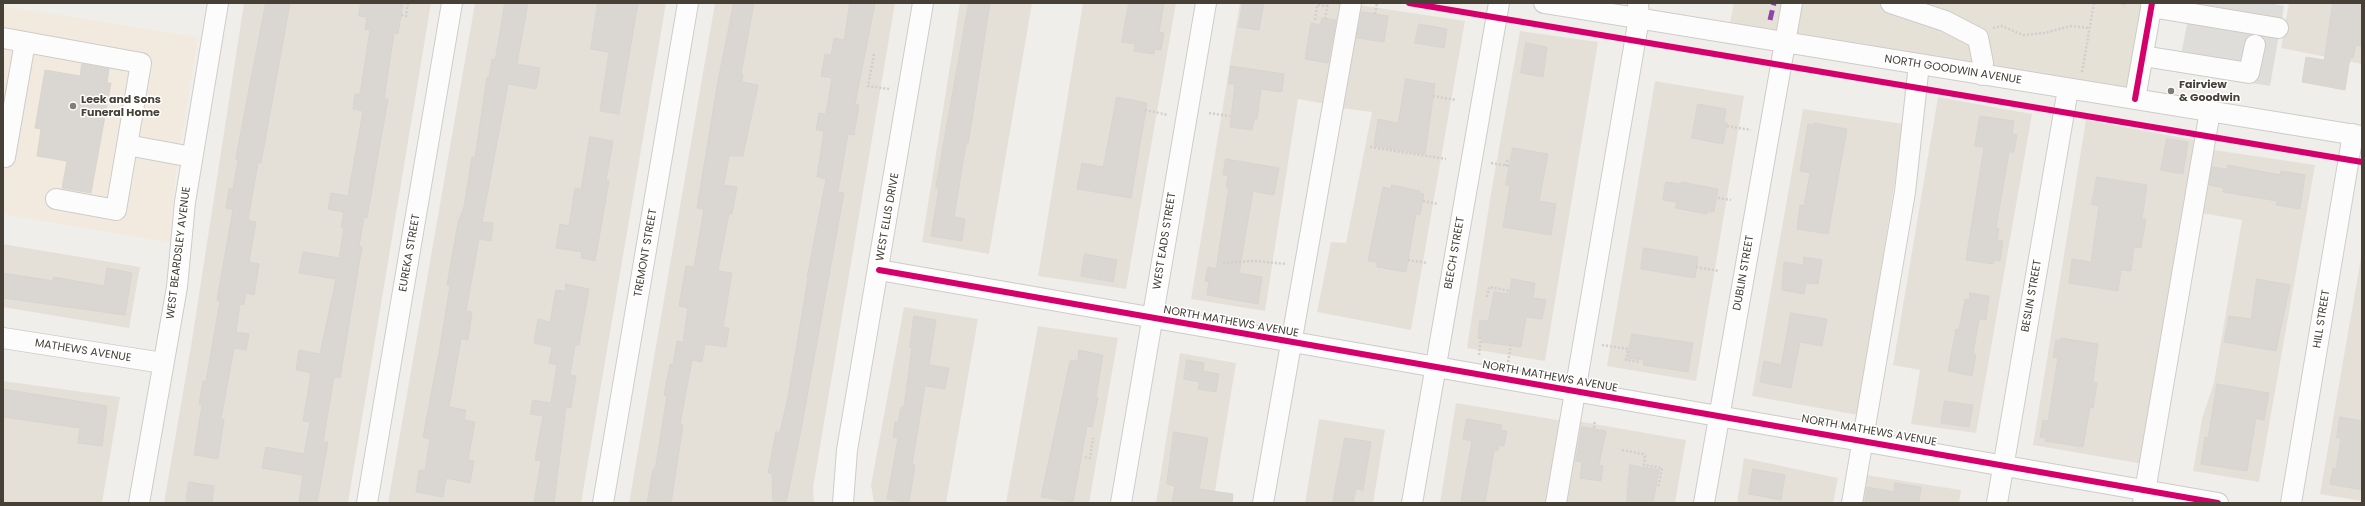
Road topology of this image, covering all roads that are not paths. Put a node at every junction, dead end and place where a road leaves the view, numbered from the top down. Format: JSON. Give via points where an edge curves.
{"nodes":[{"id":1,"x":218,"y":3,"type":"edge"},
{"id":2,"x":452,"y":3,"type":"edge"},
{"id":3,"x":688,"y":3,"type":"edge"},
{"id":4,"x":923,"y":3,"type":"edge"},
{"id":5,"x":1206,"y":3,"type":"edge"},
{"id":6,"x":1351,"y":3,"type":"edge"},
{"id":7,"x":1499,"y":3,"type":"edge"},
{"id":8,"x":1544,"y":3,"type":"edge"},
{"id":9,"x":1792,"y":3,"type":"edge"},
{"id":10,"x":1891,"y":3,"type":"edge"},
{"id":11,"x":2152,"y":5,"type":"edge"},
{"id":12,"x":1638,"y":10,"type":"edge"},
{"id":13,"x":2278,"y":28,"type":"dead end"},
{"id":14,"x":3,"y":38,"type":"edge"},
{"id":15,"x":25,"y":42,"type":"junction"},
{"id":16,"x":1784,"y":43,"type":"junction"},
{"id":17,"x":2255,"y":45,"type":"dead end"},
{"id":18,"x":2143,"y":56,"type":"junction"},
{"id":19,"x":1920,"y":64,"type":"junction"},
{"id":20,"x":1982,"y":75,"type":"junction"},
{"id":21,"x":2068,"y":89,"type":"junction"},
{"id":22,"x":2135,"y":99,"type":"junction"},
{"id":23,"x":2210,"y":111,"type":"junction"},
{"id":24,"x":2357,"y":135,"type":"edge"},
{"id":25,"x":127,"y":145,"type":"junction"},
{"id":26,"x":3,"y":156,"type":"edge"},
{"id":27,"x":192,"y":157,"type":"junction"},
{"id":28,"x":56,"y":199,"type":"dead end"},
{"id":29,"x":879,"y":270,"type":"junction"},
{"id":30,"x":1152,"y":319,"type":"junction"},
{"id":31,"x":3,"y":338,"type":"edge"},
{"id":32,"x":1290,"y":343,"type":"junction"},
{"id":33,"x":163,"y":364,"type":"junction"},
{"id":34,"x":1435,"y":368,"type":"junction"},
{"id":35,"x":1575,"y":392,"type":"junction"},
{"id":36,"x":1720,"y":415,"type":"junction"},
{"id":37,"x":1862,"y":440,"type":"junction"},
{"id":38,"x":2004,"y":464,"type":"junction"},
{"id":39,"x":2144,"y":497,"type":"edge"},
{"id":40,"x":139,"y":503,"type":"edge"},
{"id":41,"x":367,"y":503,"type":"edge"},
{"id":42,"x":603,"y":503,"type":"edge"},
{"id":43,"x":843,"y":503,"type":"edge"},
{"id":44,"x":1121,"y":503,"type":"edge"},
{"id":45,"x":1263,"y":503,"type":"edge"},
{"id":46,"x":1412,"y":503,"type":"edge"},
{"id":47,"x":1556,"y":503,"type":"edge"},
{"id":48,"x":1704,"y":503,"type":"edge"},
{"id":49,"x":1852,"y":503,"type":"edge"},
{"id":50,"x":1997,"y":503,"type":"edge"},
{"id":51,"x":2218,"y":503,"type":"edge"},
{"id":52,"x":2291,"y":503,"type":"edge"}],
"edges":[{"from":1,"to":27,"type":"street","name":"WEST BEARDSLEY AVENUE"},
{"from":2,"to":41,"type":"street","name":"EUREKA STREET"},
{"from":3,"to":42,"type":"street","name":"TREMONT STREET"},
{"from":4,"to":29,"type":"street","name":"WEST ELLIS DRIVE"},
{"from":5,"to":30,"type":"street","name":"WEST EADS STREET"},
{"from":6,"to":32,"type":"street"},
{"from":7,"to":34,"type":"street","name":"BEECH STREET"},
{"from":8,"to":12,"type":"street","name":"NORTH GOODWIN AVENUE"},
{"from":9,"to":16,"type":"street","name":"DUBLIN STREET"},
{"from":10,"to":20,"type":"street","via":[[1945,21],[1978,38],[1983,62]]},
{"from":11,"to":13,"type":"street"},
{"from":11,"to":18,"type":"street"},
{"from":12,"to":16,"type":"street","name":"NORTH GOODWIN AVENUE"},
{"from":12,"to":35,"type":"street"},
{"from":14,"to":15,"type":"street"},
{"from":15,"to":25,"type":"street","via":[[141,63]]},
{"from":15,"to":26,"type":"street","via":[[5,157]]},
{"from":16,"to":19,"type":"street","name":"NORTH GOODWIN AVENUE"},
{"from":16,"to":36,"type":"street","name":"DUBLIN STREET"},
{"from":17,"to":18,"type":"street","via":[[2249,73]]},
{"from":18,"to":22,"type":"street"},
{"from":19,"to":20,"type":"street","name":"NORTH GOODWIN AVENUE"},
{"from":19,"to":37,"type":"street","via":[[1904,192]]},
{"from":20,"to":21,"type":"street","name":"NORTH GOODWIN AVENUE"},
{"from":21,"to":22,"type":"street","name":"NORTH GOODWIN AVENUE"},
{"from":21,"to":38,"type":"street","name":"BESLIN STREET"},
{"from":22,"to":23,"type":"street","name":"NORTH GOODWIN AVENUE"},
{"from":23,"to":24,"type":"street","name":"NORTH GOODWIN AVENUE"},
{"from":23,"to":39,"type":"street"},
{"from":24,"to":52,"type":"street","name":"HILL STREET"},
{"from":25,"to":27,"type":"street"},
{"from":25,"to":28,"type":"street","via":[[116,210]]},
{"from":27,"to":33,"type":"street","name":"WEST BEARDSLEY AVENUE","via":[[177,287]]},
{"from":29,"to":30,"type":"street","name":"NORTH MATHEWS AVENUE"},
{"from":29,"to":43,"type":"street","name":"WEST ELLIS DRIVE","via":[[847,450]]},
{"from":30,"to":32,"type":"street","name":"NORTH MATHEWS AVENUE"},
{"from":30,"to":44,"type":"street","name":"WEST EADS STREET"},
{"from":31,"to":33,"type":"street","name":"MATHEWS AVENUE"},
{"from":32,"to":34,"type":"street","name":"NORTH MATHEWS AVENUE"},
{"from":32,"to":45,"type":"street"},
{"from":33,"to":40,"type":"street","name":"WEST BEARDSLEY AVENUE"},
{"from":34,"to":35,"type":"street","name":"NORTH MATHEWS AVENUE"},
{"from":34,"to":46,"type":"street","name":"BEECH STREET"},
{"from":35,"to":36,"type":"street","name":"NORTH MATHEWS AVENUE"},
{"from":35,"to":47,"type":"street"},
{"from":36,"to":37,"type":"street","name":"NORTH MATHEWS AVENUE"},
{"from":36,"to":48,"type":"street","name":"DUBLIN STREET"},
{"from":37,"to":38,"type":"street","name":"NORTH MATHEWS AVENUE"},
{"from":37,"to":49,"type":"street"},
{"from":38,"to":39,"type":"street","name":"NORTH MATHEWS AVENUE"},
{"from":38,"to":50,"type":"street","name":"BESLIN STREET"},
{"from":39,"to":51,"type":"street","name":"NORTH MATHEWS AVENUE"}]}
